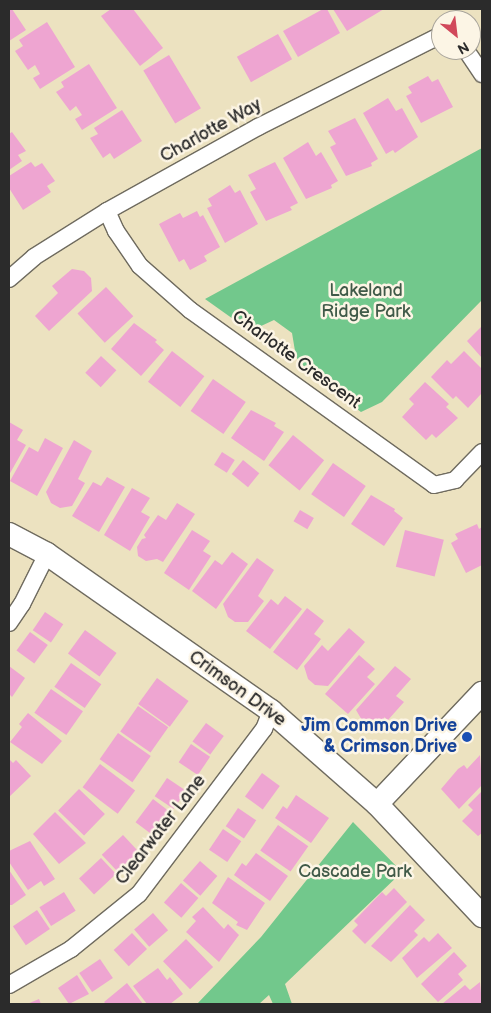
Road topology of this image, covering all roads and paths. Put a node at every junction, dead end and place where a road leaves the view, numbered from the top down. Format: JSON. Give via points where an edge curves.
{"nodes":[{"id":1,"x":431,"y":40,"type":"edge"},
{"id":2,"x":473,"y":60,"type":"edge"},
{"id":3,"x":482,"y":74,"type":"edge"},
{"id":4,"x":107,"y":211,"type":"junction"},
{"id":5,"x":9,"y":279,"type":"edge"},
{"id":6,"x":482,"y":452,"type":"edge"},
{"id":7,"x":9,"y":534,"type":"edge"},
{"id":8,"x":47,"y":554,"type":"junction"},
{"id":9,"x":9,"y":623,"type":"edge"},
{"id":10,"x":482,"y":693,"type":"edge"},
{"id":11,"x":271,"y":711,"type":"junction"},
{"id":12,"x":377,"y":804,"type":"junction"},
{"id":13,"x":482,"y":916,"type":"edge"},
{"id":14,"x":9,"y":985,"type":"edge"}],
"edges":[{"from":1,"to":4,"type":"street","name":"Charlotte Way","via":[[267,123]]},
{"from":2,"to":3,"type":"street"},
{"from":4,"to":5,"type":"street","name":"Charlotte Way","via":[[34,257]]},
{"from":4,"to":6,"type":"street","name":"Charlotte Crescent","via":[[116,231],[140,266],[190,310],[434,485],[455,480]]},
{"from":7,"to":8,"type":"street","name":"Crimson Drive"},
{"from":8,"to":9,"type":"street"},
{"from":8,"to":11,"type":"street","name":"Crimson Drive"},
{"from":10,"to":12,"type":"street"},
{"from":11,"to":12,"type":"street","name":"Crimson Drive"},
{"from":11,"to":14,"type":"street","name":"Clearwater Lane","via":[[264,729],[139,894],[71,949]]},
{"from":12,"to":13,"type":"street","name":"Crimson Drive"}]}
